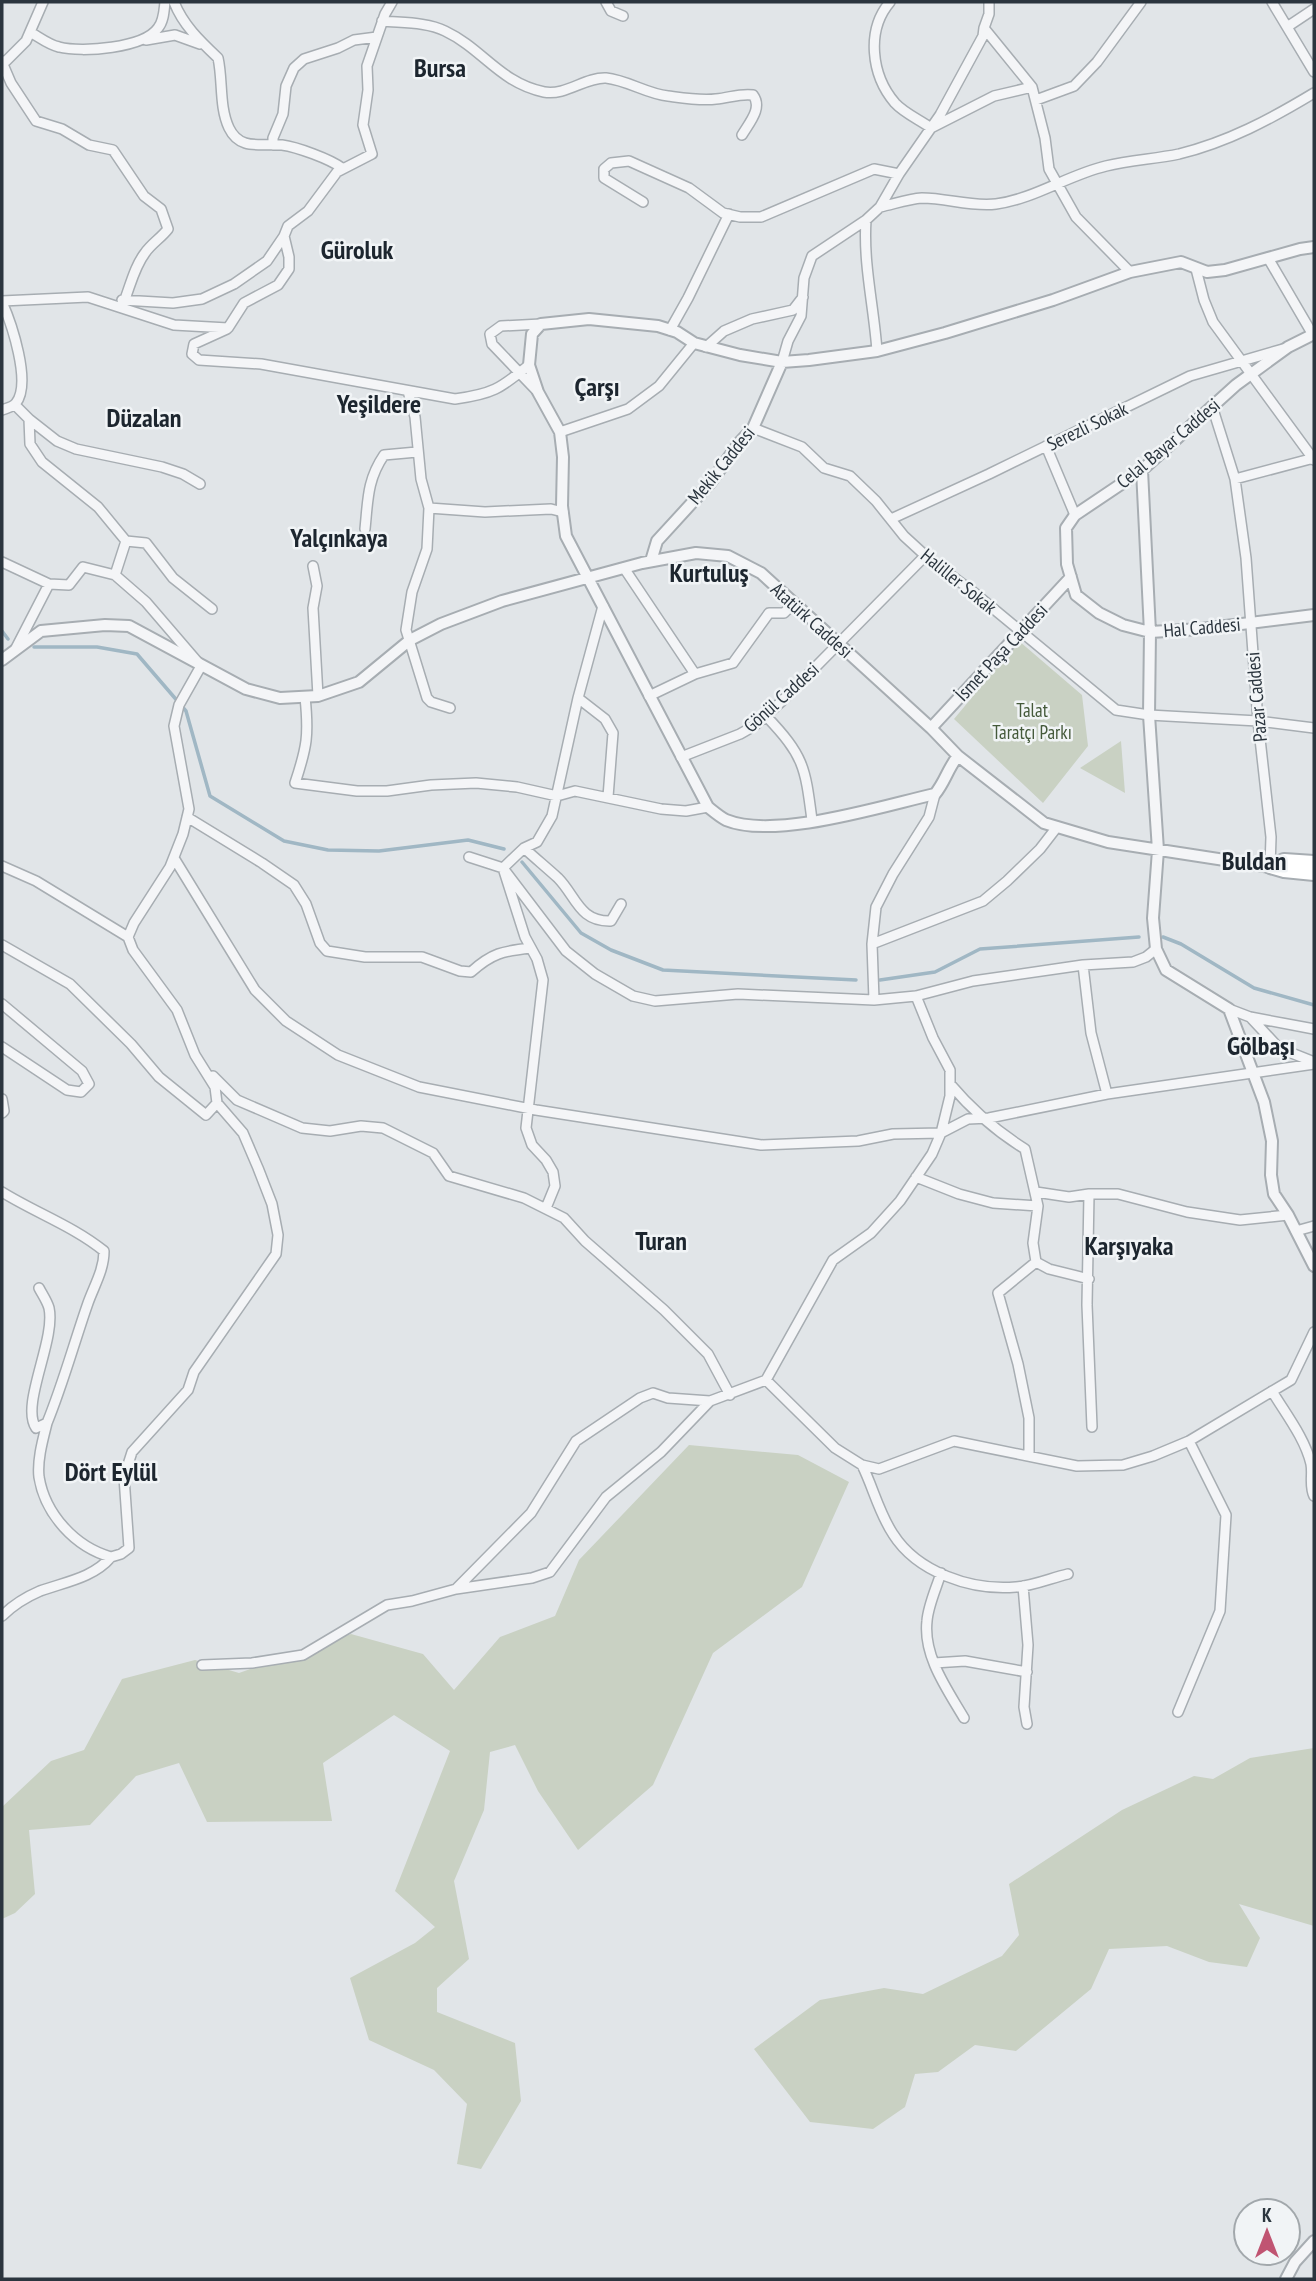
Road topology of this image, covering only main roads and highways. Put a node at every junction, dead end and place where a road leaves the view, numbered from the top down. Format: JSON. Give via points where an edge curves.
{"nodes":[{"id":1,"x":1314,"y":862,"type":"edge"},
{"id":2,"x":1314,"y":874,"type":"edge"}],
"edges":[{"from":1,"to":2,"type":"main road","via":[[1284,860],[1270,867]]}]}
